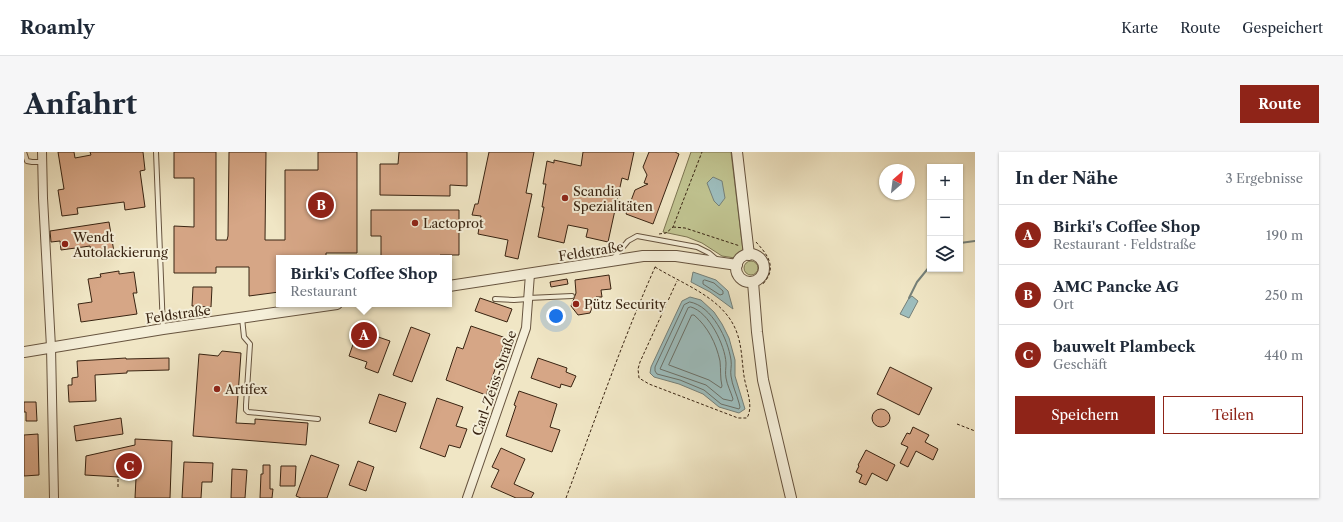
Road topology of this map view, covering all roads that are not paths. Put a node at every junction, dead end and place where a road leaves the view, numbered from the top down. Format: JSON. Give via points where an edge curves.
{"nodes":[{"id":1,"x":24,"y":152,"type":"edge"},
{"id":2,"x":42,"y":152,"type":"edge"},
{"id":3,"x":156,"y":152,"type":"edge"},
{"id":4,"x":737,"y":152,"type":"edge"},
{"id":5,"x":42,"y":162,"type":"junction"},
{"id":6,"x":751,"y":247,"type":"junction"},
{"id":7,"x":611,"y":260,"type":"junction"},
{"id":8,"x":719,"y":262,"type":"junction"},
{"id":9,"x":737,"y":265,"type":"junction"},
{"id":10,"x":530,"y":274,"type":"junction"},
{"id":11,"x":753,"y":282,"type":"junction"},
{"id":12,"x":452,"y":286,"type":"edge"},
{"id":13,"x":572,"y":296,"type":"dead end"},
{"id":14,"x":495,"y":298,"type":"dead end"},
{"id":15,"x":528,"y":298,"type":"junction"},
{"id":16,"x":317,"y":307,"type":"edge"},
{"id":17,"x":242,"y":318,"type":"junction"},
{"id":18,"x":163,"y":329,"type":"junction"},
{"id":19,"x":51,"y":347,"type":"junction"},
{"id":20,"x":24,"y":352,"type":"edge"},
{"id":21,"x":318,"y":419,"type":"dead end"},
{"id":22,"x":54,"y":498,"type":"edge"},
{"id":23,"x":467,"y":498,"type":"edge"},
{"id":24,"x":791,"y":498,"type":"edge"}],
"edges":[{"from":1,"to":5,"type":"lane","via":[[27,161]]},
{"from":2,"to":5,"type":"street"},
{"from":3,"to":18,"type":"lane"},
{"from":4,"to":6,"type":"street"},
{"from":5,"to":19,"type":"street"},
{"from":6,"to":9,"type":"street"},
{"from":6,"to":11,"type":"street","via":[[763,264],[763,273]]},
{"from":7,"to":8,"type":"street","name":"Feldstraße","via":[[660,255]]},
{"from":7,"to":8,"type":"lane","via":[[628,240],[643,236],[697,246]]},
{"from":7,"to":10,"type":"street","name":"Feldstraße"},
{"from":8,"to":9,"type":"street","name":"Feldstraße"},
{"from":9,"to":11,"type":"street","via":[[740,278]]},
{"from":10,"to":12,"type":"street","name":"Feldstraße"},
{"from":10,"to":15,"type":"street","name":"Carl-Zeiss-Straße"},
{"from":11,"to":24,"type":"street","via":[[763,380]]},
{"from":13,"to":15,"type":"lane"},
{"from":14,"to":15,"type":"lane"},
{"from":15,"to":23,"type":"street","name":"Carl-Zeiss-Straße","via":[[526,328]]},
{"from":16,"to":17,"type":"street","name":"Feldstraße"},
{"from":17,"to":18,"type":"street","name":"Feldstraße"},
{"from":17,"to":21,"type":"lane","via":[[244,336],[250,344],[246,410],[251,413]]},
{"from":18,"to":19,"type":"street","name":"Feldstraße"},
{"from":19,"to":20,"type":"street","name":"Feldstraße"},
{"from":19,"to":22,"type":"street"}]}
